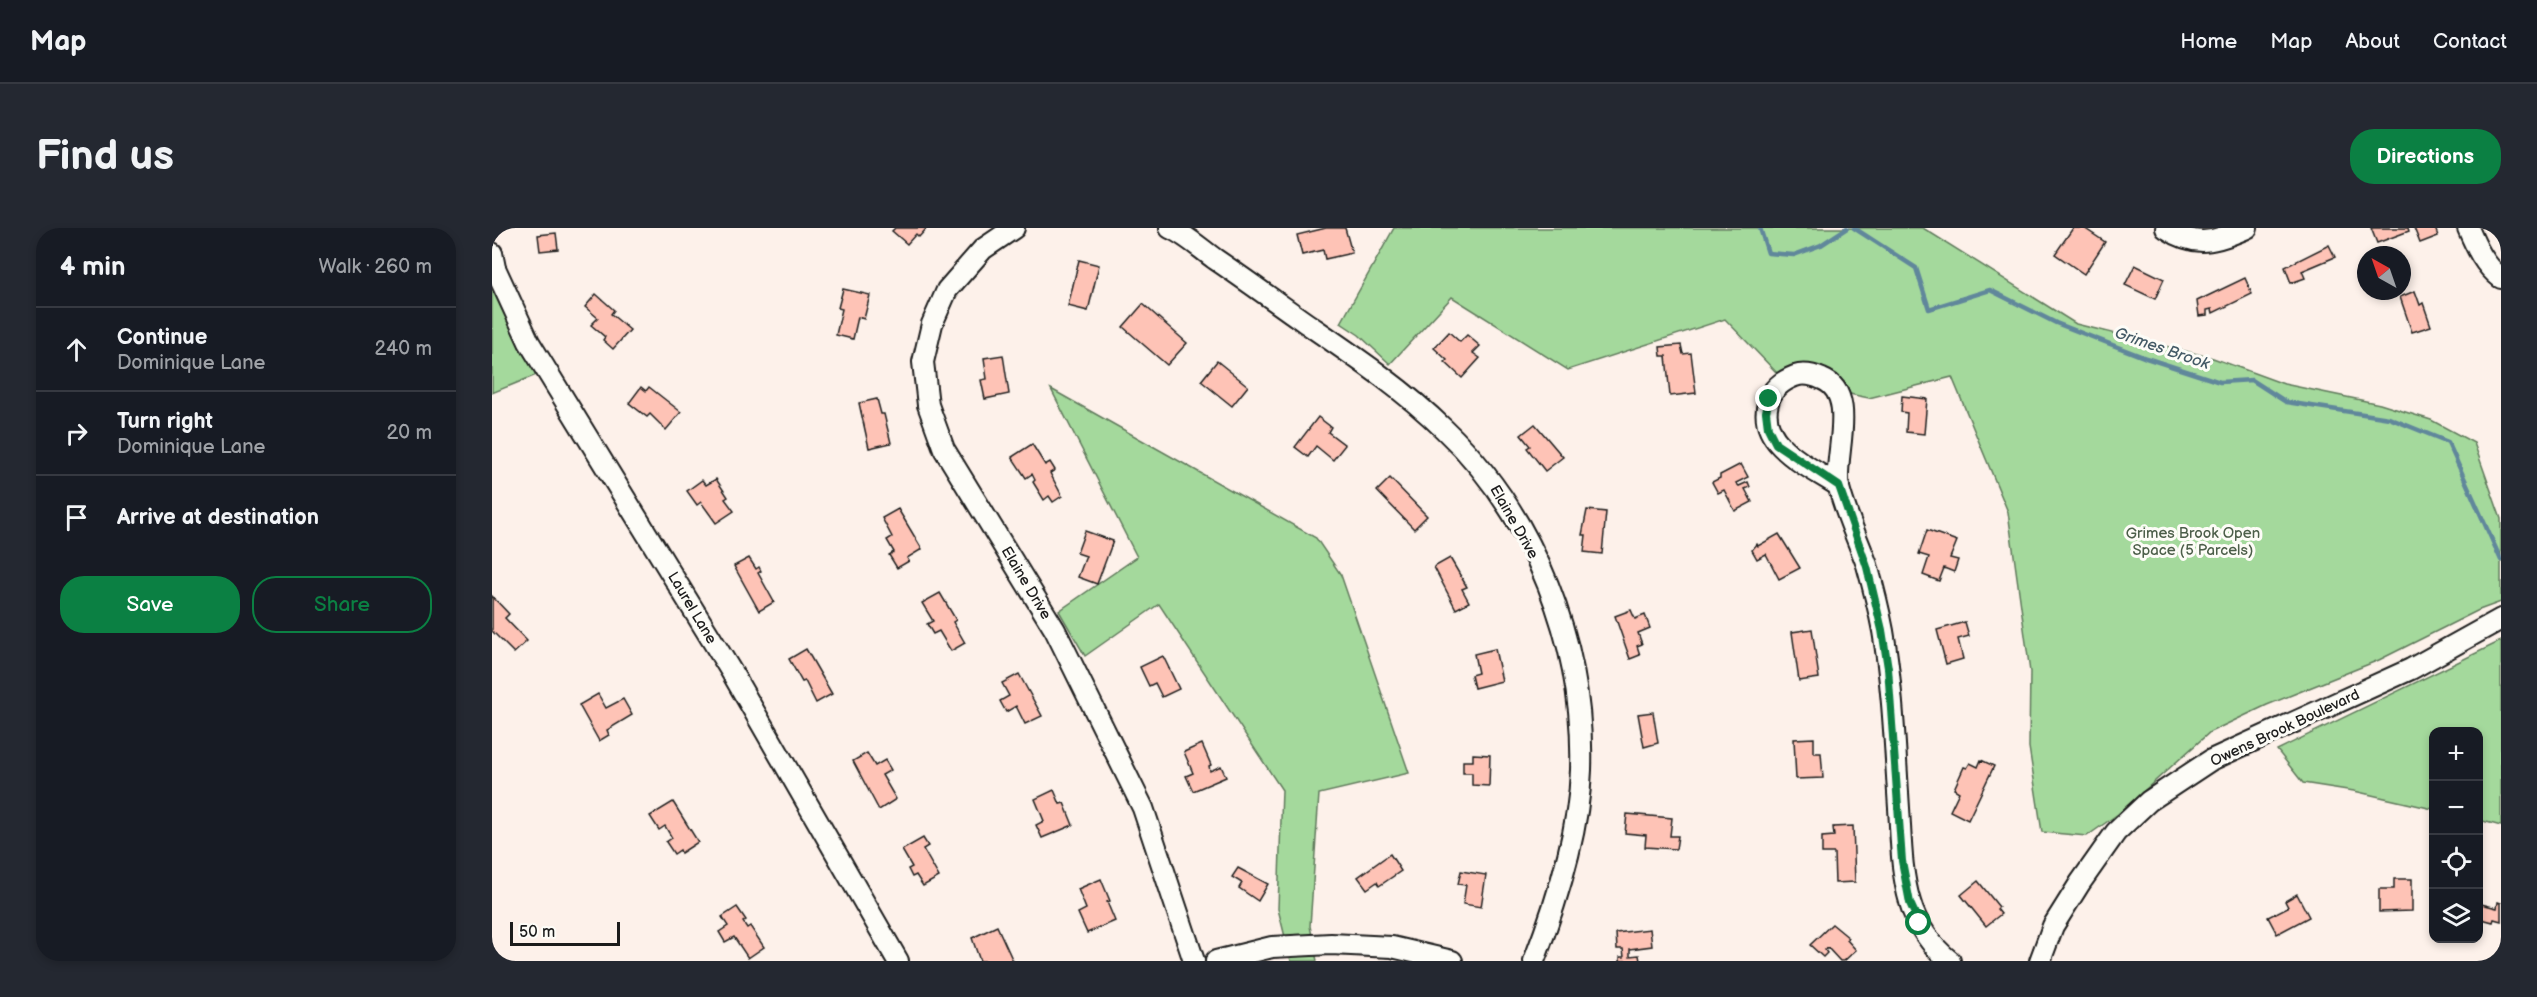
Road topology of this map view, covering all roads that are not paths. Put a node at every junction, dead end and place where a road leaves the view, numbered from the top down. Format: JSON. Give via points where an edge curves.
{"nodes":[{"id":1,"x":1014,"y":228,"type":"edge"},
{"id":2,"x":1170,"y":228,"type":"edge"},
{"id":3,"x":2166,"y":228,"type":"edge"},
{"id":4,"x":2247,"y":228,"type":"edge"},
{"id":5,"x":2468,"y":228,"type":"edge"},
{"id":6,"x":492,"y":253,"type":"edge"},
{"id":7,"x":2501,"y":278,"type":"edge"},
{"id":8,"x":1839,"y":486,"type":"junction"},
{"id":9,"x":2501,"y":619,"type":"edge"},
{"id":10,"x":898,"y":961,"type":"edge"},
{"id":11,"x":1194,"y":961,"type":"edge"},
{"id":12,"x":1216,"y":961,"type":"edge"},
{"id":13,"x":1452,"y":961,"type":"edge"},
{"id":14,"x":1534,"y":961,"type":"edge"},
{"id":15,"x":1950,"y":961,"type":"edge"},
{"id":16,"x":2040,"y":961,"type":"edge"}],
"edges":[{"from":1,"to":11,"type":"street","name":"Elaine Drive","via":[[983,249],[947,290],[932,324],[923,363],[928,405],[944,449],[1055,630],[1143,808]]},
{"from":2,"to":14,"type":"street","name":"Elaine Drive","via":[[1396,386],[1446,430],[1479,466],[1526,537],[1546,579],[1567,646],[1581,724],[1576,816],[1550,920]]},
{"from":3,"to":4,"type":"street","via":[[2198,243]]},
{"from":5,"to":7,"type":"street","via":[[2478,252]]},
{"from":6,"to":10,"type":"street","name":"Laurel Lane","via":[[529,342],[731,671]]},
{"from":8,"to":8,"type":"street","via":[[1842,409],[1838,394],[1828,381],[1812,375],[1797,376],[1778,385],[1766,412],[1776,444]]},
{"from":8,"to":15,"type":"street","via":[[1867,567],[1882,630],[1902,861],[1910,903],[1922,930]]},
{"from":9,"to":16,"type":"street","name":"Owens Brook Boulevard","via":[[2411,669],[2211,760],[2149,801],[2116,832],[2080,883],[2053,926]]},
{"from":12,"to":13,"type":"street","via":[[1272,947],[1331,944],[1392,947]]}]}
